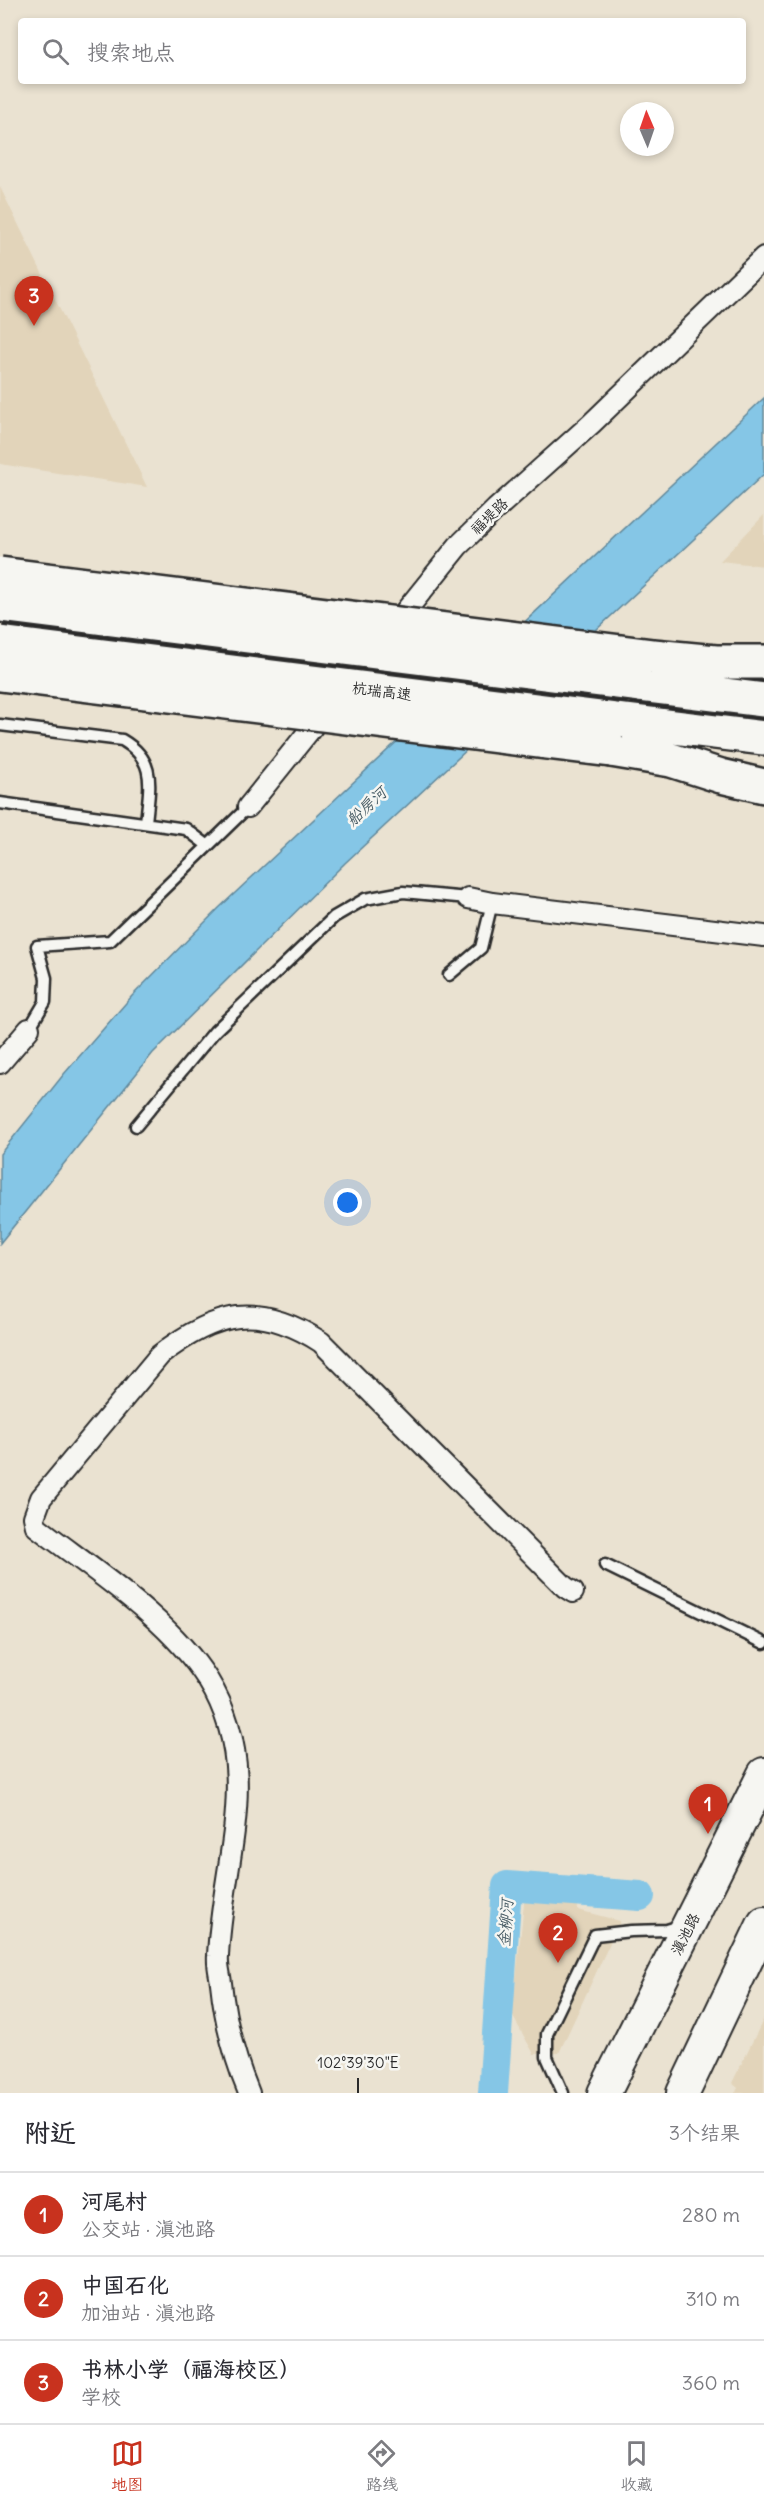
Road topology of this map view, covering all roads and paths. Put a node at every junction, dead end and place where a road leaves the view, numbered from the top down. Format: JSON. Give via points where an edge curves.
{"nodes":[{"id":1,"x":764,"y":257,"type":"edge"},
{"id":2,"x":0,"y":574,"type":"edge"},
{"id":3,"x":0,"y":605,"type":"edge"},
{"id":4,"x":0,"y":643,"type":"edge"},
{"id":5,"x":764,"y":662,"type":"edge"},
{"id":6,"x":0,"y":674,"type":"edge"},
{"id":7,"x":764,"y":700,"type":"edge"},
{"id":8,"x":0,"y":725,"type":"edge"},
{"id":9,"x":764,"y":738,"type":"edge"},
{"id":10,"x":764,"y":786,"type":"edge"},
{"id":11,"x":0,"y":803,"type":"edge"},
{"id":12,"x":248,"y":807,"type":"joint"},
{"id":13,"x":146,"y":823,"type":"junction"},
{"id":14,"x":207,"y":845,"type":"junction"},
{"id":15,"x":468,"y":898,"type":"joint"},
{"id":16,"x":492,"y":903,"type":"junction"},
{"id":17,"x":764,"y":936,"type":"edge"},
{"id":18,"x":450,"y":975,"type":"dead end"},
{"id":19,"x":29,"y":1029,"type":"joint"},
{"id":20,"x":0,"y":1063,"type":"edge"},
{"id":21,"x":136,"y":1126,"type":"dead end"},
{"id":22,"x":605,"y":1565,"type":"dead end"},
{"id":23,"x":573,"y":1592,"type":"dead end"},
{"id":24,"x":764,"y":1643,"type":"edge"},
{"id":25,"x":764,"y":1774,"type":"edge"},
{"id":26,"x":691,"y":1922,"type":"junction"},
{"id":27,"x":764,"y":1923,"type":"edge"},
{"id":28,"x":249,"y":2093,"type":"edge"},
{"id":29,"x":562,"y":2093,"type":"edge"},
{"id":30,"x":604,"y":2093,"type":"edge"},
{"id":31,"x":683,"y":2093,"type":"edge"}],
"edges":[{"from":1,"to":12,"type":"street","name":"福堤路","via":[[458,546]]},
{"from":2,"to":5,"type":"highway","bridge":true,"via":[[653,656]]},
{"from":3,"to":7,"type":"highway","bridge":true},
{"from":4,"to":9,"type":"highway","name":"杭瑞高速","bridge":true},
{"from":6,"to":10,"type":"highway","bridge":true,"via":[[611,750],[664,759]]},
{"from":8,"to":13,"type":"lane","via":[[122,740],[136,749],[148,765]]},
{"from":11,"to":13,"type":"lane"},
{"from":12,"to":14,"type":"lane"},
{"from":13,"to":14,"type":"lane","via":[[186,829]]},
{"from":14,"to":19,"type":"lane","via":[[110,941],[37,946],[46,978],[45,1002]]},
{"from":15,"to":16,"type":"street"},
{"from":15,"to":21,"type":"lane","via":[[403,892],[365,899],[334,917],[215,1031]]},
{"from":16,"to":17,"type":"street"},
{"from":16,"to":18,"type":"lane","via":[[481,948]]},
{"from":19,"to":20,"type":"street"},
{"from":22,"to":24,"type":"lane"},
{"from":23,"to":28,"type":"street","via":[[321,1342],[296,1326],[270,1318],[212,1321],[160,1355],[41,1498],[34,1517],[36,1526],[144,1610],[184,1649],[208,1680],[225,1713],[236,1751],[238,1806],[218,1957],[235,2060]]},
{"from":25,"to":26,"type":"main road","name":"滇池路"},
{"from":26,"to":29,"type":"lane","via":[[667,1930],[595,1935],[547,2034],[547,2057]]},
{"from":26,"to":30,"type":"main road","name":"滇池路"},
{"from":27,"to":31,"type":"main road"}]}
